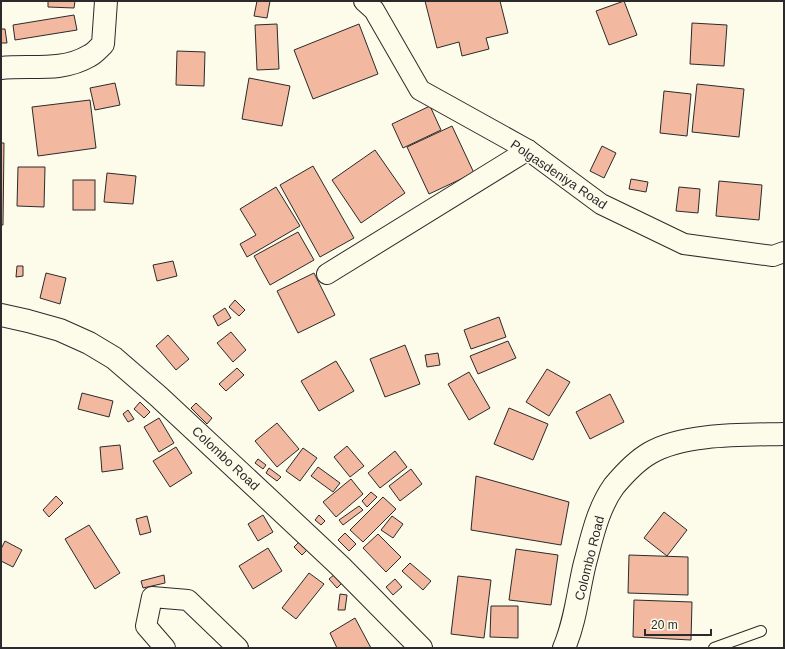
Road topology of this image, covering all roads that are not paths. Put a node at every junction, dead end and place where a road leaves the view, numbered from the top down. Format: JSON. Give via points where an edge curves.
{"nodes":[{"id":1,"x":106,"y":1,"type":"edge"},
{"id":2,"x":364,"y":1,"type":"edge"},
{"id":3,"x":1,"y":68,"type":"edge"},
{"id":4,"x":528,"y":150,"type":"junction"},
{"id":5,"x":784,"y":252,"type":"edge"},
{"id":6,"x":327,"y":274,"type":"dead end"},
{"id":7,"x":1,"y":315,"type":"edge"},
{"id":8,"x":784,"y":434,"type":"edge"},
{"id":9,"x":761,"y":632,"type":"dead end"},
{"id":10,"x":165,"y":648,"type":"edge"},
{"id":11,"x":238,"y":648,"type":"edge"},
{"id":12,"x":421,"y":648,"type":"edge"},
{"id":13,"x":564,"y":648,"type":"edge"},
{"id":14,"x":714,"y":648,"type":"edge"}],
"edges":[{"from":1,"to":3,"type":"main road","via":[[103,44],[91,56],[75,63],[55,67]]},
{"from":2,"to":4,"type":"street","name":"Polgasdeniya Road","via":[[374,10],[420,90]]},
{"from":4,"to":5,"type":"street","name":"Polgasdeniya Road","via":[[601,204],[684,244],[773,256]]},
{"from":4,"to":6,"type":"street"},
{"from":7,"to":12,"type":"main road","name":"Colombo Road","via":[[60,330],[89,343],[119,362],[199,433]]},
{"from":8,"to":13,"type":"main road","name":"Colombo Road","via":[[725,436],[683,442],[667,446],[638,461],[614,487],[598,518],[570,635]]},
{"from":9,"to":14,"type":"lane"},
{"from":10,"to":11,"type":"street","via":[[146,626],[152,597],[188,600]]}]}
